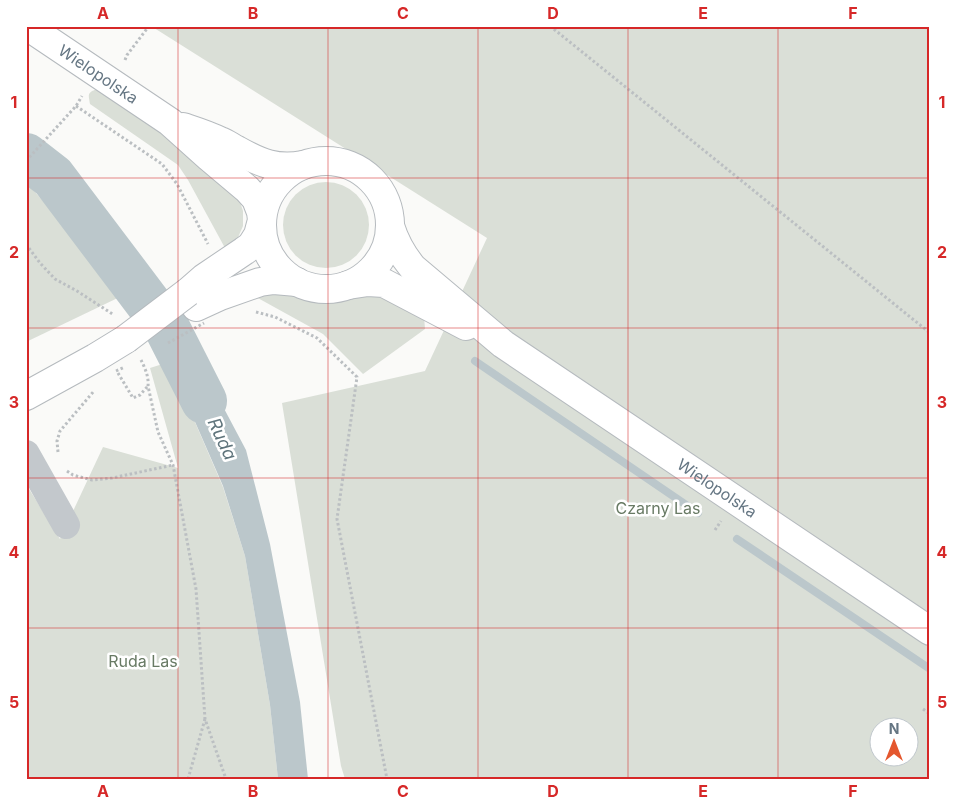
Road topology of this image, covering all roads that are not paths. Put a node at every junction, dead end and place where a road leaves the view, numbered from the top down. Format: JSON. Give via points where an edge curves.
{"nodes":[{"id":1,"x":27,"y":26,"type":"edge"},
{"id":2,"x":170,"y":122,"type":"junction"},
{"id":3,"x":303,"y":166,"type":"junction"},
{"id":4,"x":262,"y":220,"type":"junction"},
{"id":5,"x":390,"y":226,"type":"junction"},
{"id":6,"x":298,"y":282,"type":"junction"},
{"id":7,"x":348,"y":285,"type":"junction"},
{"id":8,"x":192,"y":299,"type":"junction"},
{"id":9,"x":503,"y":344,"type":"junction"},
{"id":10,"x":26,"y":396,"type":"edge"},
{"id":11,"x":26,"y":454,"type":"edge"},
{"id":12,"x":66,"y":525,"type":"dead end"},
{"id":13,"x":930,"y":632,"type":"edge"}],
"edges":[{"from":1,"to":2,"type":"main road","name":"Wielopolska"},
{"from":2,"to":3,"type":"main road","name":"Wielopolska","via":[[220,140],[271,166]]},
{"from":2,"to":4,"type":"main road","name":"Wielopolska","via":[[254,196]]},
{"from":3,"to":4,"type":"main road","via":[[278,183],[267,200]]},
{"from":3,"to":5,"type":"main road","via":[[314,162],[337,162],[363,173],[382,194]]},
{"from":4,"to":6,"type":"main road","via":[[264,241],[273,261]]},
{"from":4,"to":8,"type":"main road","via":[[251,246],[204,278]]},
{"from":5,"to":7,"type":"main road","via":[[382,256],[362,278]]},
{"from":5,"to":9,"type":"main road","name":"Wielopolska","via":[[398,247],[413,268]]},
{"from":6,"to":7,"type":"main road","via":[[322,289]]},
{"from":6,"to":8,"type":"main road","via":[[260,282],[220,296]]},
{"from":7,"to":9,"type":"main road","name":"Wielopolska","via":[[384,284]]},
{"from":8,"to":10,"type":"main road","bridge":true,"via":[[122,328],[103,366]]},
{"from":9,"to":13,"type":"main road","name":"Wielopolska"},
{"from":11,"to":12,"type":"lane"}]}
